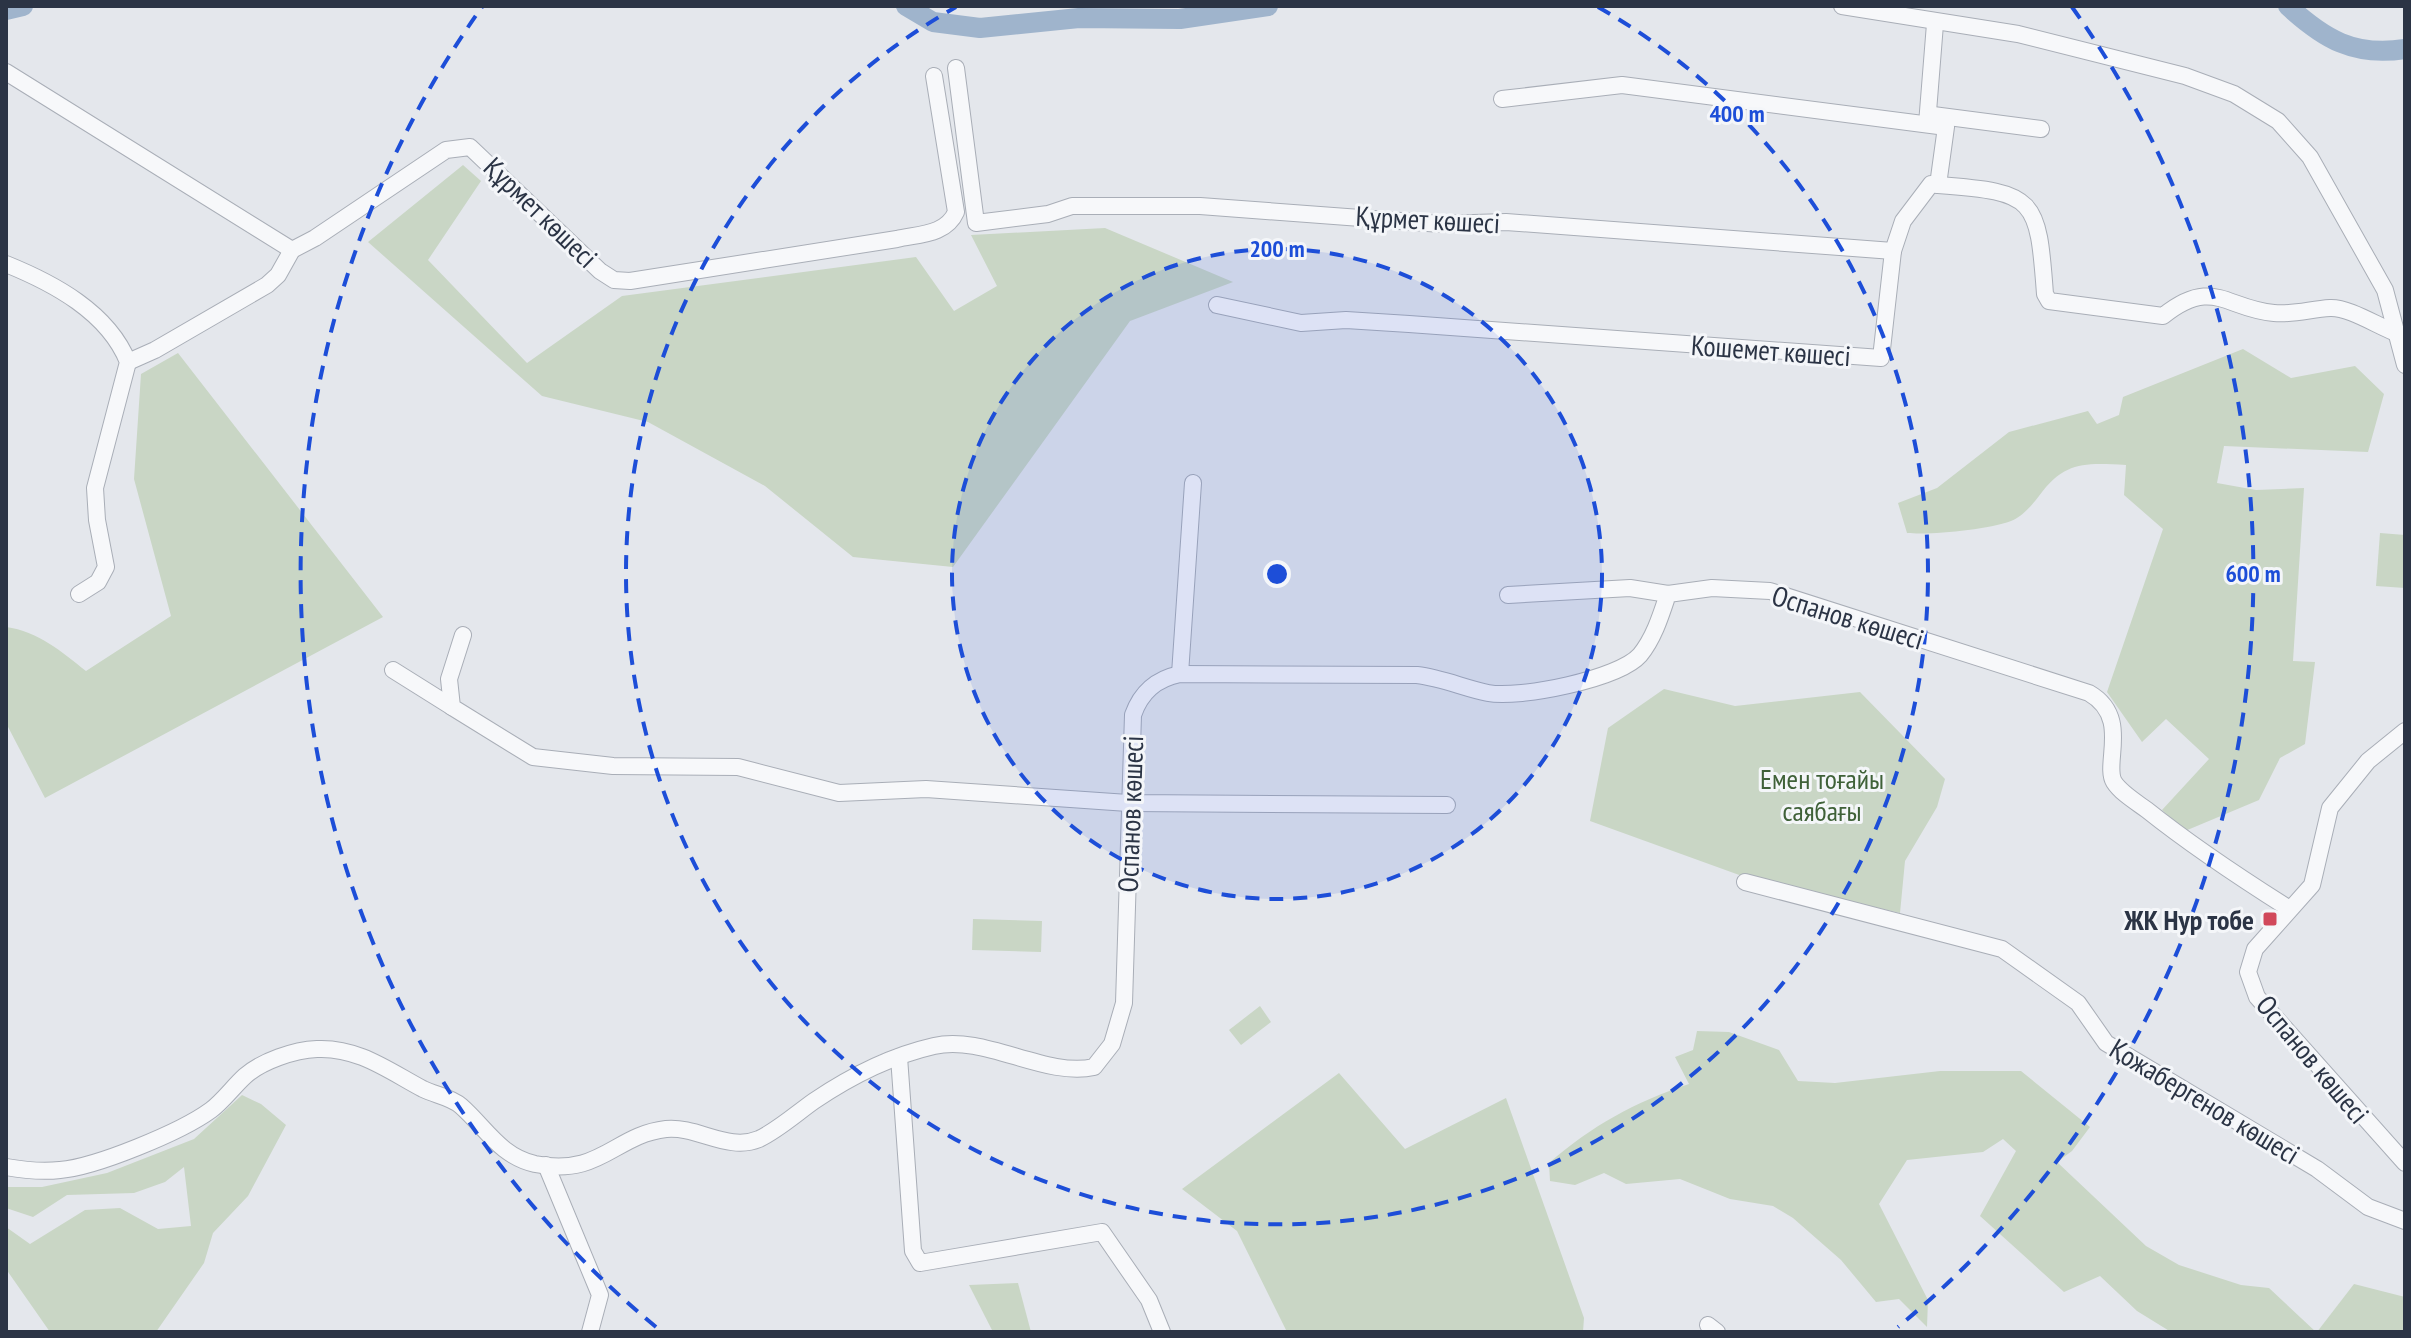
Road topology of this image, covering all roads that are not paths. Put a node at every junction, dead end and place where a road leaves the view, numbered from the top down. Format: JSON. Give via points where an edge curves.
{"nodes":[{"id":1,"x":1842,"y":6,"type":"edge"},
{"id":2,"x":1935,"y":24,"type":"junction"},
{"id":3,"x":956,"y":68,"type":"dead end"},
{"id":4,"x":6,"y":72,"type":"edge"},
{"id":5,"x":934,"y":76,"type":"dead end"},
{"id":6,"x":1502,"y":99,"type":"dead end"},
{"id":7,"x":1927,"y":119,"type":"junction"},
{"id":8,"x":2041,"y":129,"type":"dead end"},
{"id":9,"x":1938,"y":185,"type":"junction"},
{"id":10,"x":292,"y":250,"type":"junction"},
{"id":11,"x":1893,"y":251,"type":"junction"},
{"id":12,"x":6,"y":264,"type":"edge"},
{"id":13,"x":1217,"y":305,"type":"dead end"},
{"id":14,"x":2394,"y":332,"type":"junction"},
{"id":15,"x":128,"y":362,"type":"junction"},
{"id":16,"x":2405,"y":365,"type":"edge"},
{"id":17,"x":1193,"y":483,"type":"dead end"},
{"id":18,"x":79,"y":594,"type":"dead end"},
{"id":19,"x":1668,"y":594,"type":"junction"},
{"id":20,"x":1508,"y":595,"type":"dead end"},
{"id":21,"x":463,"y":635,"type":"dead end"},
{"id":22,"x":393,"y":670,"type":"dead end"},
{"id":23,"x":1180,"y":674,"type":"junction"},
{"id":24,"x":452,"y":707,"type":"junction"},
{"id":25,"x":2405,"y":731,"type":"edge"},
{"id":26,"x":1128,"y":803,"type":"junction"},
{"id":27,"x":1447,"y":805,"type":"dead end"},
{"id":28,"x":1745,"y":882,"type":"dead end"},
{"id":29,"x":2288,"y":908,"type":"junction"},
{"id":30,"x":899,"y":1057,"type":"junction"},
{"id":31,"x":2405,"y":1163,"type":"edge"},
{"id":32,"x":546,"y":1165,"type":"junction"},
{"id":33,"x":6,"y":1167,"type":"edge"},
{"id":34,"x":2405,"y":1221,"type":"edge"},
{"id":35,"x":590,"y":1332,"type":"edge"},
{"id":36,"x":1162,"y":1332,"type":"edge"}],
"edges":[{"from":1,"to":2,"type":"street"},
{"from":2,"to":7,"type":"street"},
{"from":2,"to":14,"type":"street","via":[[2018,34],[2185,76],[2234,94],[2278,121],[2338,201],[2385,290]]},
{"from":3,"to":11,"type":"street","name":"Құрмет көшесі","via":[[976,223],[1072,206],[1200,206]]},
{"from":4,"to":10,"type":"street"},
{"from":5,"to":10,"type":"street","name":"Құрмет көшесі","via":[[956,212],[938,231],[614,280],[481,154],[458,147]]},
{"from":6,"to":7,"type":"street","via":[[1622,85]]},
{"from":7,"to":8,"type":"street"},
{"from":7,"to":9,"type":"street","via":[[1946,127]]},
{"from":9,"to":11,"type":"street","name":"Кошемет көшесі","via":[[1931,184],[1903,221]]},
{"from":9,"to":14,"type":"street","via":[[2017,196],[2031,209],[2041,233],[2049,301],[2163,316],[2205,296],[2228,298],[2271,313],[2332,308]]},
{"from":10,"to":15,"type":"street","via":[[267,285]]},
{"from":11,"to":13,"type":"street","name":"Кошемет көшесі","via":[[1881,358],[1346,320],[1301,323]]},
{"from":12,"to":15,"type":"street","via":[[92,311]]},
{"from":14,"to":16,"type":"street"},
{"from":15,"to":18,"type":"street","via":[[95,488],[106,567],[98,582]]},
{"from":17,"to":23,"type":"street"},
{"from":19,"to":20,"type":"street","via":[[1630,588]]},
{"from":19,"to":23,"type":"street","name":"Оспанов көшесі","via":[[1639,657],[1544,692],[1491,694],[1417,675]]},
{"from":19,"to":29,"type":"street","name":"Оспанов көшесі","via":[[1712,588],[1770,591],[2089,693],[2103,703],[2114,732],[2111,774],[2119,788],[2195,849]]},
{"from":21,"to":24,"type":"street","via":[[449,679]]},
{"from":22,"to":24,"type":"street"},
{"from":23,"to":26,"type":"street","name":"Оспанов көшесі","via":[[1162,678],[1139,699],[1133,715]]},
{"from":24,"to":26,"type":"street","via":[[533,757],[613,766],[738,767],[839,793],[926,789]]},
{"from":25,"to":29,"type":"street","name":"Оспанов көшесі","via":[[2368,761],[2330,808],[2318,873],[2304,896]]},
{"from":26,"to":27,"type":"street"},
{"from":26,"to":30,"type":"street","name":"Оспанов көшесі","via":[[1124,1003],[1112,1044],[1094,1067],[1068,1067],[963,1045],[937,1045]]},
{"from":28,"to":34,"type":"street","name":"Қожабергенов көшесі","via":[[2002,949],[2078,1003],[2106,1043],[2305,1162],[2368,1207]]},
{"from":29,"to":31,"type":"street","name":"Оспанов көшесі","via":[[2255,949],[2248,972],[2257,997]]},
{"from":30,"to":32,"type":"street","name":"Оспанов көшесі","via":[[835,1087],[760,1138],[736,1144],[667,1129],[569,1168]]},
{"from":30,"to":36,"type":"street","via":[[913,1251],[920,1263],[1102,1232],[1149,1300]]},
{"from":32,"to":33,"type":"street","name":"Оспанов көшесі","via":[[516,1158],[494,1143],[458,1103],[362,1056],[314,1049],[275,1059],[248,1074],[191,1123],[91,1164],[61,1170]]},
{"from":32,"to":35,"type":"street","via":[[600,1295]]}]}
